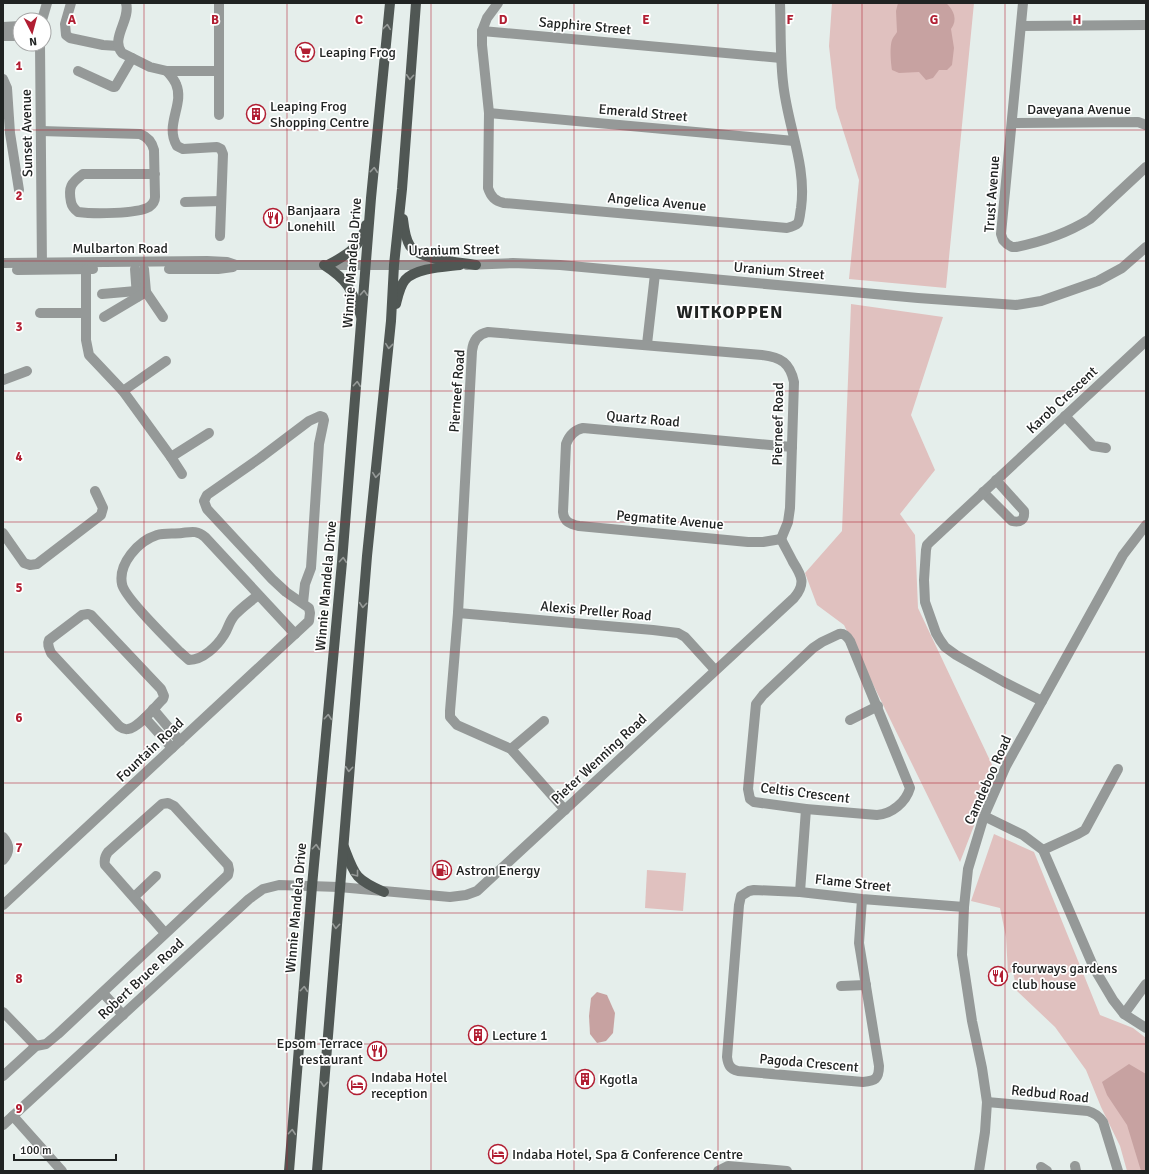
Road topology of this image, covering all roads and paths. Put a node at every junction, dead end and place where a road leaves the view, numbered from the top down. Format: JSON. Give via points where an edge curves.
{"nodes":[{"id":1,"x":71,"y":3,"type":"edge"},
{"id":2,"x":126,"y":3,"type":"edge"},
{"id":3,"x":219,"y":3,"type":"edge"},
{"id":4,"x":390,"y":3,"type":"edge"},
{"id":5,"x":416,"y":3,"type":"edge"},
{"id":6,"x":498,"y":3,"type":"edge"},
{"id":7,"x":780,"y":3,"type":"edge"},
{"id":8,"x":1023,"y":3,"type":"edge"},
{"id":9,"x":1146,"y":25,"type":"edge"},
{"id":10,"x":1021,"y":26,"type":"junction"},
{"id":11,"x":482,"y":31,"type":"junction"},
{"id":12,"x":118,"y":46,"type":"junction"},
{"id":13,"x":40,"y":52,"type":"edge"},
{"id":14,"x":132,"y":58,"type":"junction"},
{"id":15,"x":781,"y":58,"type":"junction"},
{"id":16,"x":78,"y":71,"type":"dead end"},
{"id":17,"x":167,"y":71,"type":"junction"},
{"id":18,"x":183,"y":71,"type":"junction"},
{"id":19,"x":219,"y":71,"type":"junction"},
{"id":20,"x":3,"y":79,"type":"edge"},
{"id":21,"x":176,"y":84,"type":"junction"},
{"id":22,"x":489,"y":113,"type":"junction"},
{"id":23,"x":219,"y":115,"type":"dead end"},
{"id":24,"x":1013,"y":123,"type":"junction"},
{"id":25,"x":1146,"y":125,"type":"edge"},
{"id":26,"x":41,"y":131,"type":"junction"},
{"id":27,"x":7,"y":133,"type":"edge"},
{"id":28,"x":794,"y":141,"type":"junction"},
{"id":29,"x":1146,"y":167,"type":"edge"},
{"id":30,"x":155,"y":174,"type":"junction"},
{"id":31,"x":402,"y":189,"type":"junction"},
{"id":32,"x":19,"y":190,"type":"dead end"},
{"id":33,"x":371,"y":198,"type":"junction"},
{"id":34,"x":221,"y":201,"type":"junction"},
{"id":35,"x":185,"y":202,"type":"dead end"},
{"id":36,"x":220,"y":236,"type":"dead end"},
{"id":37,"x":1146,"y":247,"type":"edge"},
{"id":38,"x":3,"y":263,"type":"edge"},
{"id":39,"x":236,"y":265,"type":"junction"},
{"id":40,"x":326,"y":265,"type":"junction"},
{"id":41,"x":366,"y":265,"type":"junction"},
{"id":42,"x":394,"y":265,"type":"junction"},
{"id":43,"x":462,"y":265,"type":"junction"},
{"id":44,"x":476,"y":265,"type":"junction"},
{"id":45,"x":42,"y":266,"type":"junction"},
{"id":46,"x":140,"y":269,"type":"junction"},
{"id":47,"x":3,"y":270,"type":"edge"},
{"id":48,"x":86,"y":270,"type":"junction"},
{"id":49,"x":655,"y":274,"type":"junction"},
{"id":50,"x":140,"y":293,"type":"junction"},
{"id":51,"x":102,"y":294,"type":"dead end"},
{"id":52,"x":40,"y":313,"type":"dead end"},
{"id":53,"x":86,"y":313,"type":"junction"},
{"id":54,"x":104,"y":317,"type":"dead end"},
{"id":55,"x":163,"y":317,"type":"dead end"},
{"id":56,"x":362,"y":320,"type":"junction"},
{"id":57,"x":391,"y":321,"type":"junction"},
{"id":58,"x":1146,"y":341,"type":"edge"},
{"id":59,"x":648,"y":344,"type":"junction"},
{"id":60,"x":166,"y":361,"type":"dead end"},
{"id":61,"x":27,"y":370,"type":"dead end"},
{"id":62,"x":3,"y":380,"type":"edge"},
{"id":63,"x":123,"y":391,"type":"junction"},
{"id":64,"x":1065,"y":416,"type":"junction"},
{"id":65,"x":209,"y":433,"type":"dead end"},
{"id":66,"x":792,"y":447,"type":"junction"},
{"id":67,"x":1106,"y":448,"type":"dead end"},
{"id":68,"x":172,"y":457,"type":"junction"},
{"id":69,"x":182,"y":474,"type":"dead end"},
{"id":70,"x":996,"y":480,"type":"junction"},
{"id":71,"x":96,"y":491,"type":"dead end"},
{"id":72,"x":983,"y":492,"type":"junction"},
{"id":73,"x":563,"y":512,"type":"joint"},
{"id":74,"x":1146,"y":525,"type":"edge"},
{"id":75,"x":3,"y":533,"type":"edge"},
{"id":76,"x":781,"y":540,"type":"junction"},
{"id":77,"x":258,"y":595,"type":"junction"},
{"id":78,"x":303,"y":603,"type":"junction"},
{"id":79,"x":458,"y":614,"type":"junction"},
{"id":80,"x":295,"y":634,"type":"junction"},
{"id":81,"x":715,"y":670,"type":"junction"},
{"id":82,"x":1042,"y":701,"type":"junction"},
{"id":83,"x":878,"y":706,"type":"junction"},
{"id":84,"x":153,"y":709,"type":"junction"},
{"id":85,"x":145,"y":718,"type":"junction"},
{"id":86,"x":850,"y":720,"type":"dead end"},
{"id":87,"x":544,"y":721,"type":"dead end"},
{"id":88,"x":180,"y":741,"type":"junction"},
{"id":89,"x":172,"y":748,"type":"junction"},
{"id":90,"x":511,"y":749,"type":"junction"},
{"id":91,"x":1118,"y":769,"type":"dead end"},
{"id":92,"x":806,"y":809,"type":"junction"},
{"id":93,"x":565,"y":810,"type":"junction"},
{"id":94,"x":984,"y":816,"type":"junction"},
{"id":95,"x":3,"y":837,"type":"edge"},
{"id":96,"x":343,"y":843,"type":"junction"},
{"id":97,"x":1043,"y":850,"type":"junction"},
{"id":98,"x":3,"y":860,"type":"edge"},
{"id":99,"x":156,"y":876,"type":"dead end"},
{"id":100,"x":312,"y":886,"type":"junction"},
{"id":101,"x":339,"y":887,"type":"junction"},
{"id":102,"x":384,"y":892,"type":"junction"},
{"id":103,"x":800,"y":892,"type":"junction"},
{"id":104,"x":741,"y":896,"type":"joint"},
{"id":105,"x":134,"y":897,"type":"junction"},
{"id":106,"x":862,"y":899,"type":"junction"},
{"id":107,"x":3,"y":905,"type":"edge"},
{"id":108,"x":964,"y":907,"type":"junction"},
{"id":109,"x":165,"y":933,"type":"junction"},
{"id":110,"x":1146,"y":984,"type":"edge"},
{"id":111,"x":841,"y":986,"type":"dead end"},
{"id":112,"x":866,"y":986,"type":"junction"},
{"id":113,"x":103,"y":993,"type":"junction"},
{"id":114,"x":3,"y":1012,"type":"edge"},
{"id":115,"x":1124,"y":1014,"type":"junction"},
{"id":116,"x":123,"y":1015,"type":"junction"},
{"id":117,"x":1146,"y":1028,"type":"edge"},
{"id":118,"x":36,"y":1046,"type":"junction"},
{"id":119,"x":3,"y":1076,"type":"edge"},
{"id":120,"x":986,"y":1102,"type":"junction"},
{"id":121,"x":14,"y":1116,"type":"junction"},
{"id":122,"x":3,"y":1125,"type":"edge"},
{"id":123,"x":62,"y":1171,"type":"edge"},
{"id":124,"x":289,"y":1171,"type":"edge"},
{"id":125,"x":317,"y":1171,"type":"edge"},
{"id":126,"x":718,"y":1171,"type":"edge"},
{"id":127,"x":787,"y":1171,"type":"edge"},
{"id":128,"x":979,"y":1171,"type":"edge"},
{"id":129,"x":1118,"y":1171,"type":"edge"}],
"edges":[{"from":1,"to":12,"type":"street","via":[[65,24],[66,35],[70,38]]},
{"from":2,"to":12,"type":"street","via":[[127,11]]},
{"from":3,"to":19,"type":"street"},
{"from":33,"to":4,"type":"main road","name":"Winnie Mandela Drive","one_way":true},
{"from":5,"to":31,"type":"main road","one_way":true},
{"from":6,"to":11,"type":"street","name":"Angelica Avenue","via":[[487,18]]},
{"from":7,"to":15,"type":"street","name":"Angelica Avenue"},
{"from":8,"to":10,"type":"street","name":"Trust Avenue"},
{"from":9,"to":10,"type":"street"},
{"from":10,"to":24,"type":"street","name":"Trust Avenue"},
{"from":11,"to":15,"type":"street","name":"Sapphire Street"},
{"from":11,"to":22,"type":"street","name":"Angelica Avenue"},
{"from":12,"to":14,"type":"street","via":[[122,53]]},
{"from":13,"to":26,"type":"street","name":"Sunset Avenue"},
{"from":14,"to":16,"type":"street","via":[[115,87]]},
{"from":14,"to":17,"type":"street","via":[[150,68]]},
{"from":15,"to":28,"type":"street","name":"Angelica Avenue"},
{"from":17,"to":18,"type":"street"},
{"from":17,"to":21,"type":"street"},
{"from":18,"to":19,"type":"street"},
{"from":18,"to":21,"type":"street"},
{"from":19,"to":23,"type":"street"},
{"from":20,"to":27,"type":"street","via":[[7,88]]},
{"from":21,"to":34,"type":"street","via":[[178,99],[172,123],[175,144],[183,149],[221,149]]},
{"from":22,"to":28,"type":"street","name":"Emerald Street"},
{"from":22,"to":28,"type":"street","name":"Angelica Avenue","via":[[488,188],[493,198],[504,203],[792,227],[799,220],[803,196],[800,160]]},
{"from":24,"to":25,"type":"street","name":"Daveyana Avenue","via":[[1138,122]]},
{"from":24,"to":29,"type":"street","name":"Trust Avenue","via":[[1001,234],[1003,240],[1012,247],[1024,246],[1082,224]]},
{"from":26,"to":30,"type":"street","via":[[146,136],[153,145]]},
{"from":26,"to":45,"type":"street","name":"Sunset Avenue"},
{"from":27,"to":32,"type":"street"},
{"from":30,"to":30,"type":"street","via":[[155,199],[148,207],[118,212],[82,213],[72,206],[70,188],[74,180],[82,174]]},
{"from":31,"to":42,"type":"main road"},
{"from":31,"to":44,"type":"main road","via":[[404,224],[410,247],[431,257]]},
{"from":33,"to":40,"type":"main road","via":[[364,231],[358,242],[347,255]]},
{"from":33,"to":41,"type":"main road","name":"Winnie Mandela Drive"},
{"from":34,"to":35,"type":"street"},
{"from":34,"to":36,"type":"street"},
{"from":37,"to":49,"type":"street","name":"Uranium Street","via":[[1111,275],[1047,299],[1016,305]]},
{"from":38,"to":45,"type":"street","name":"Mulbarton Road"},
{"from":39,"to":40,"type":"street","name":"Mulbarton Road"},
{"from":39,"to":45,"type":"street","name":"Mulbarton Road","via":[[207,261]]},
{"from":39,"to":46,"type":"street","name":"Mulbarton Road","via":[[222,269]]},
{"from":40,"to":41,"type":"street","name":"Mulbarton Road"},
{"from":40,"to":56,"type":"main road","via":[[347,284]]},
{"from":41,"to":42,"type":"street","name":"Mulbarton Road"},
{"from":56,"to":41,"type":"main road","name":"Winnie Mandela Drive","one_way":true},
{"from":42,"to":43,"type":"street","name":"Uranium Street"},
{"from":42,"to":57,"type":"main road"},
{"from":43,"to":44,"type":"street","name":"Uranium Street"},
{"from":43,"to":57,"type":"main road","via":[[422,271],[410,276],[402,286]]},
{"from":44,"to":49,"type":"street","name":"Uranium Street","via":[[513,263]]},
{"from":45,"to":47,"type":"street","name":"Mulbarton Road"},
{"from":45,"to":48,"type":"street","name":"Mulbarton Road"},
{"from":46,"to":48,"type":"street","name":"Mulbarton Road"},
{"from":46,"to":50,"type":"street"},
{"from":48,"to":53,"type":"street"},
{"from":49,"to":59,"type":"street"},
{"from":50,"to":51,"type":"street"},
{"from":50,"to":54,"type":"street"},
{"from":50,"to":55,"type":"street"},
{"from":52,"to":53,"type":"street"},
{"from":53,"to":63,"type":"street","via":[[89,355]]},
{"from":100,"to":56,"type":"main road","name":"Winnie Mandela Drive","one_way":true},
{"from":57,"to":96,"type":"main road","one_way":true,"via":[[367,556]]},
{"from":58,"to":64,"type":"street","name":"Karob Crescent"},
{"from":59,"to":66,"type":"street","name":"Pierneef Road","via":[[767,355],[780,359],[790,368],[794,382]]},
{"from":59,"to":79,"type":"street","name":"Pierneef Road","via":[[488,332],[477,338],[472,351]]},
{"from":60,"to":63,"type":"street"},
{"from":61,"to":62,"type":"street"},
{"from":63,"to":68,"type":"street"},
{"from":64,"to":67,"type":"street","via":[[1093,446]]},
{"from":64,"to":70,"type":"street","name":"Karob Crescent"},
{"from":65,"to":68,"type":"street"},
{"from":66,"to":73,"type":"street","name":"Quartz Road","via":[[579,429],[568,438],[566,444]]},
{"from":66,"to":76,"type":"street","name":"Pierneef Road","via":[[790,516]]},
{"from":68,"to":69,"type":"street"},
{"from":70,"to":72,"type":"street","name":"Karob Crescent"},
{"from":70,"to":72,"type":"street","via":[[1024,511],[1023,520],[1012,521]]},
{"from":71,"to":75,"type":"street","via":[[103,508],[101,515],[37,564],[24,563]]},
{"from":72,"to":82,"type":"street","name":"Karob Crescent","via":[[928,545],[924,580],[925,602],[936,633],[945,647]]},
{"from":73,"to":76,"type":"street","name":"Pegmatite Avenue","via":[[568,523],[579,526],[748,542]]},
{"from":74,"to":82,"type":"street","name":"Camdeboo Road","via":[[1123,555]]},
{"from":76,"to":81,"type":"street","name":"Pieter Wenning Road","via":[[801,576],[799,592]]},
{"from":77,"to":77,"type":"street","via":[[205,537],[196,532],[158,535],[141,545],[128,558],[122,582],[127,595],[189,660],[199,659],[216,645],[236,614]]},
{"from":77,"to":80,"type":"street"},
{"from":78,"to":78,"type":"street","via":[[272,579],[207,509],[204,501],[207,495],[309,421],[320,416],[324,420],[319,444],[311,568],[305,584]]},
{"from":78,"to":80,"type":"street","name":"Fountain Road","via":[[309,608],[309,621]]},
{"from":79,"to":81,"type":"street","name":"Alexis Preller Road","via":[[678,633],[685,637]]},
{"from":79,"to":90,"type":"street","name":"Pierneef Road","via":[[450,717],[457,725]]},
{"from":80,"to":88,"type":"street","name":"Fountain Road"},
{"from":81,"to":93,"type":"street","name":"Pieter Wenning Road"},
{"from":82,"to":94,"type":"street","name":"Camdeboo Road","via":[[1006,766]]},
{"from":83,"to":86,"type":"street"},
{"from":83,"to":92,"type":"street","name":"Celtis Crescent","via":[[910,788],[908,794],[895,808],[883,815]]},
{"from":83,"to":92,"type":"street","name":"Celtis Crescent","via":[[850,641],[842,634],[813,648],[759,700],[755,711],[748,789],[750,799],[754,802]]},
{"from":84,"to":85,"type":"street"},
{"from":84,"to":85,"type":"street","via":[[163,700],[161,689],[91,615],[82,616],[49,640],[51,653],[119,726],[130,729]]},
{"from":84,"to":88,"type":"street"},
{"from":85,"to":89,"type":"street"},
{"from":87,"to":90,"type":"street"},
{"from":88,"to":89,"type":"street","name":"Fountain Road"},
{"from":89,"to":107,"type":"street","name":"Fountain Road"},
{"from":90,"to":93,"type":"street","name":"Pierneef Road"},
{"from":91,"to":97,"type":"street","via":[[1085,830]]},
{"from":92,"to":103,"type":"street"},
{"from":93,"to":102,"type":"street","name":"Pieter Wenning Road","via":[[473,893],[450,897]]},
{"from":94,"to":97,"type":"street","via":[[1023,835]]},
{"from":94,"to":108,"type":"street","name":"Camdeboo Road","via":[[968,869]]},
{"from":95,"to":98,"type":"street","via":[[8,847]]},
{"from":96,"to":101,"type":"main road"},
{"from":96,"to":102,"type":"main road","one_way":true,"via":[[353,871],[368,884]]},
{"from":97,"to":115,"type":"street","via":[[1094,968]]},
{"from":99,"to":105,"type":"street"},
{"from":100,"to":101,"type":"street","name":"Robert Bruce Road"},
{"from":100,"to":116,"type":"street","name":"Robert Bruce Road","via":[[279,885],[263,888]]},
{"from":124,"to":100,"type":"main road","name":"Winnie Mandela Drive","one_way":true},
{"from":101,"to":102,"type":"street","name":"Pieter Wenning Road"},
{"from":101,"to":125,"type":"main road","one_way":true},
{"from":103,"to":104,"type":"street","name":"Flame Street","via":[[754,890]]},
{"from":103,"to":106,"type":"street","name":"Flame Street"},
{"from":104,"to":112,"type":"street","name":"Pagoda Crescent","via":[[738,905],[727,1057],[731,1068],[738,1071],[863,1082],[876,1079],[879,1066]]},
{"from":105,"to":109,"type":"street"},
{"from":105,"to":109,"type":"street","via":[[105,865],[106,855],[162,804],[168,803],[174,806],[228,865],[229,872],[226,878]]},
{"from":106,"to":108,"type":"street","name":"Flame Street"},
{"from":106,"to":112,"type":"street","name":"Pagoda Crescent","via":[[859,943]]},
{"from":108,"to":120,"type":"street","name":"Camdeboo Road","via":[[963,967]]},
{"from":109,"to":113,"type":"street"},
{"from":110,"to":115,"type":"street"},
{"from":111,"to":112,"type":"street"},
{"from":113,"to":116,"type":"street"},
{"from":113,"to":118,"type":"street","via":[[46,1044]]},
{"from":114,"to":118,"type":"street"},
{"from":115,"to":117,"type":"street"},
{"from":116,"to":121,"type":"street","name":"Robert Bruce Road"},
{"from":118,"to":119,"type":"street"},
{"from":120,"to":128,"type":"street","name":"Camdeboo Road","via":[[985,1132]]},
{"from":120,"to":129,"type":"street","name":"Redbud Road","via":[[1094,1113],[1103,1122]]},
{"from":121,"to":122,"type":"street","name":"Robert Bruce Road"},
{"from":121,"to":123,"type":"street"},
{"from":126,"to":127,"type":"street","via":[[728,1166]]}]}
